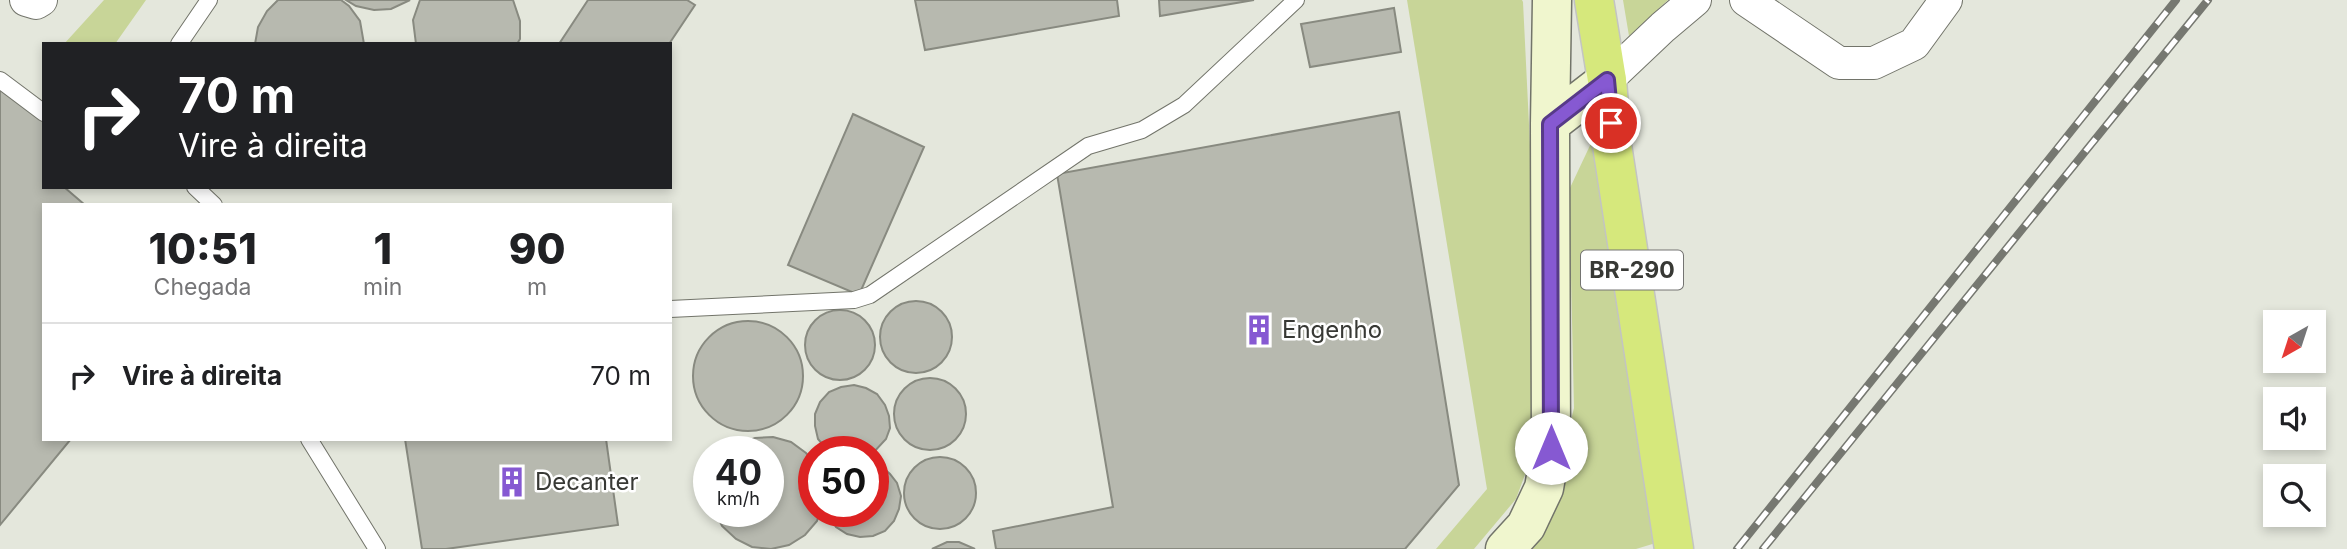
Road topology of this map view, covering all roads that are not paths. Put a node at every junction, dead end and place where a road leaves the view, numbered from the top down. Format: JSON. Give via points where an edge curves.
{"nodes":[{"id":1,"x":26,"y":0,"type":"edge"},
{"id":2,"x":41,"y":0,"type":"edge"},
{"id":3,"x":209,"y":0,"type":"edge"},
{"id":4,"x":1296,"y":0,"type":"edge"},
{"id":5,"x":1552,"y":0,"type":"edge"},
{"id":6,"x":1594,"y":0,"type":"edge"},
{"id":7,"x":1695,"y":0,"type":"edge"},
{"id":8,"x":1746,"y":0,"type":"edge"},
{"id":9,"x":1946,"y":0,"type":"edge"},
{"id":10,"x":179,"y":42,"type":"edge"},
{"id":11,"x":0,"y":80,"type":"edge"},
{"id":12,"x":1607,"y":80,"type":"junction"},
{"id":13,"x":42,"y":112,"type":"edge"},
{"id":14,"x":1550,"y":124,"type":"junction"},
{"id":15,"x":197,"y":189,"type":"edge"},
{"id":16,"x":212,"y":203,"type":"edge"},
{"id":17,"x":672,"y":309,"type":"edge"},
{"id":18,"x":310,"y":441,"type":"edge"},
{"id":19,"x":377,"y":549,"type":"edge"},
{"id":20,"x":1505,"y":549,"type":"edge"},
{"id":21,"x":1674,"y":549,"type":"edge"}],
"edges":[{"from":1,"to":2,"type":"street"},
{"from":3,"to":10,"type":"lane"},
{"from":4,"to":17,"type":"lane","via":[[1184,105],[1142,130],[1088,146],[870,295],[854,300]]},
{"from":5,"to":14,"type":"main road"},
{"from":6,"to":12,"type":"highway","number":"BR-290"},
{"from":7,"to":12,"type":"street"},
{"from":8,"to":9,"type":"street","via":[[1839,62],[1874,63],[1914,44]]},
{"from":11,"to":13,"type":"lane"},
{"from":12,"to":14,"type":"main road"},
{"from":12,"to":21,"type":"highway","number":"BR-290","via":[[1612,145]]},
{"from":14,"to":20,"type":"main road","via":[[1551,448],[1544,488],[1526,526]]},
{"from":15,"to":16,"type":"lane"},
{"from":18,"to":19,"type":"lane"}]}
